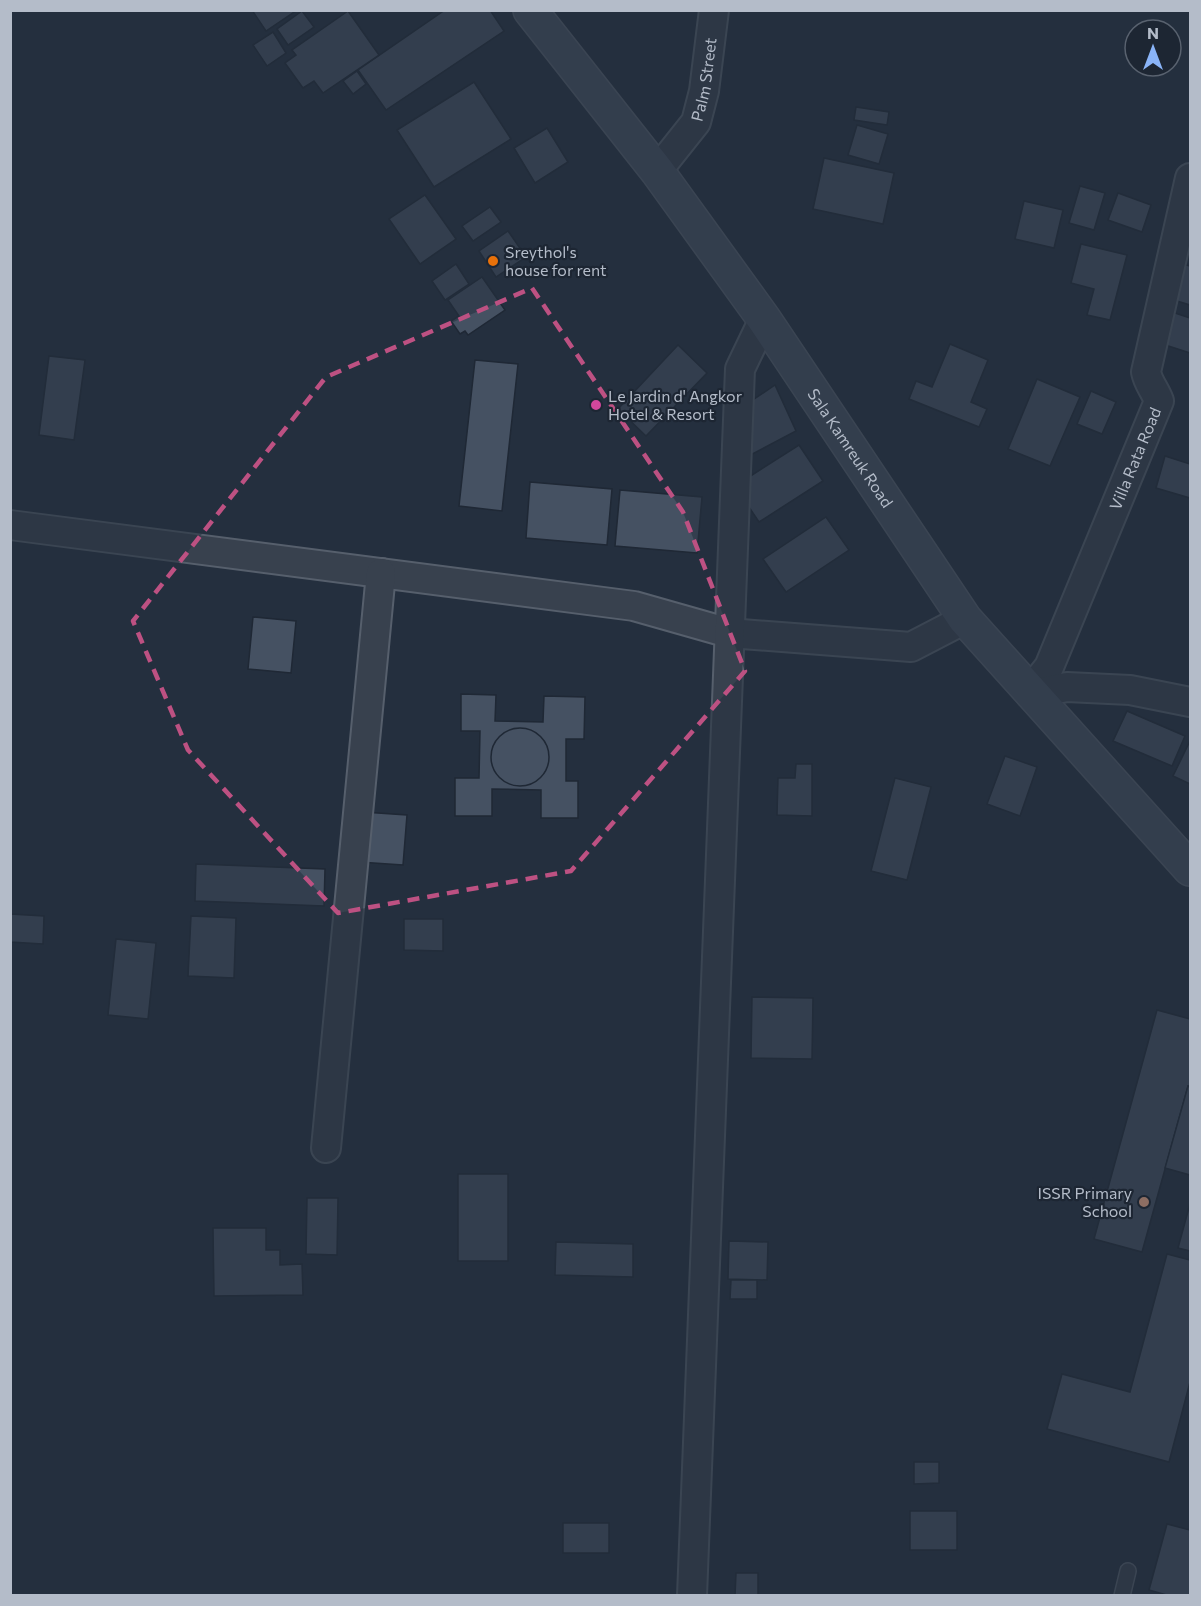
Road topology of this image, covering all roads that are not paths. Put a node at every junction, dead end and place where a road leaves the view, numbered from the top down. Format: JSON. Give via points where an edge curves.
{"nodes":[{"id":1,"x":530,"y":10,"type":"edge"},
{"id":2,"x":714,"y":10,"type":"edge"},
{"id":3,"x":664,"y":162,"type":"junction"},
{"id":4,"x":1191,"y":178,"type":"edge"},
{"id":5,"x":764,"y":319,"type":"junction"},
{"id":6,"x":10,"y":525,"type":"edge"},
{"id":7,"x":381,"y":573,"type":"junction"},
{"id":8,"x":965,"y":619,"type":"junction"},
{"id":9,"x":729,"y":633,"type":"junction"},
{"id":10,"x":1030,"y":692,"type":"junction"},
{"id":11,"x":1191,"y":702,"type":"edge"},
{"id":12,"x":1191,"y":869,"type":"edge"},
{"id":13,"x":326,"y":1148,"type":"dead end"},
{"id":14,"x":1128,"y":1571,"type":"dead end"},
{"id":15,"x":692,"y":1596,"type":"edge"},
{"id":16,"x":1122,"y":1596,"type":"edge"}],
"edges":[{"from":1,"to":3,"type":"street","name":"Sala Kamreuk Road"},
{"from":2,"to":3,"type":"street","name":"Palm Street","via":[[704,92],[696,122]]},
{"from":3,"to":5,"type":"street","name":"Sala Kamreuk Road"},
{"from":4,"to":10,"type":"street","name":"Villa Rata Road","via":[[1146,372],[1159,401],[1049,667]]},
{"from":5,"to":8,"type":"street","name":"Sala Kamreuk Road"},
{"from":5,"to":9,"type":"street","via":[[741,369]]},
{"from":6,"to":7,"type":"street"},
{"from":7,"to":9,"type":"street","via":[[634,606]]},
{"from":7,"to":13,"type":"street"},
{"from":8,"to":9,"type":"street","via":[[911,647]]},
{"from":8,"to":10,"type":"street","name":"Sala Kamreuk Road"},
{"from":9,"to":15,"type":"street"},
{"from":10,"to":11,"type":"street","via":[[1066,687],[1130,690]]},
{"from":10,"to":12,"type":"street","name":"Sala Kamreuk Road"},
{"from":14,"to":16,"type":"lane"}]}
